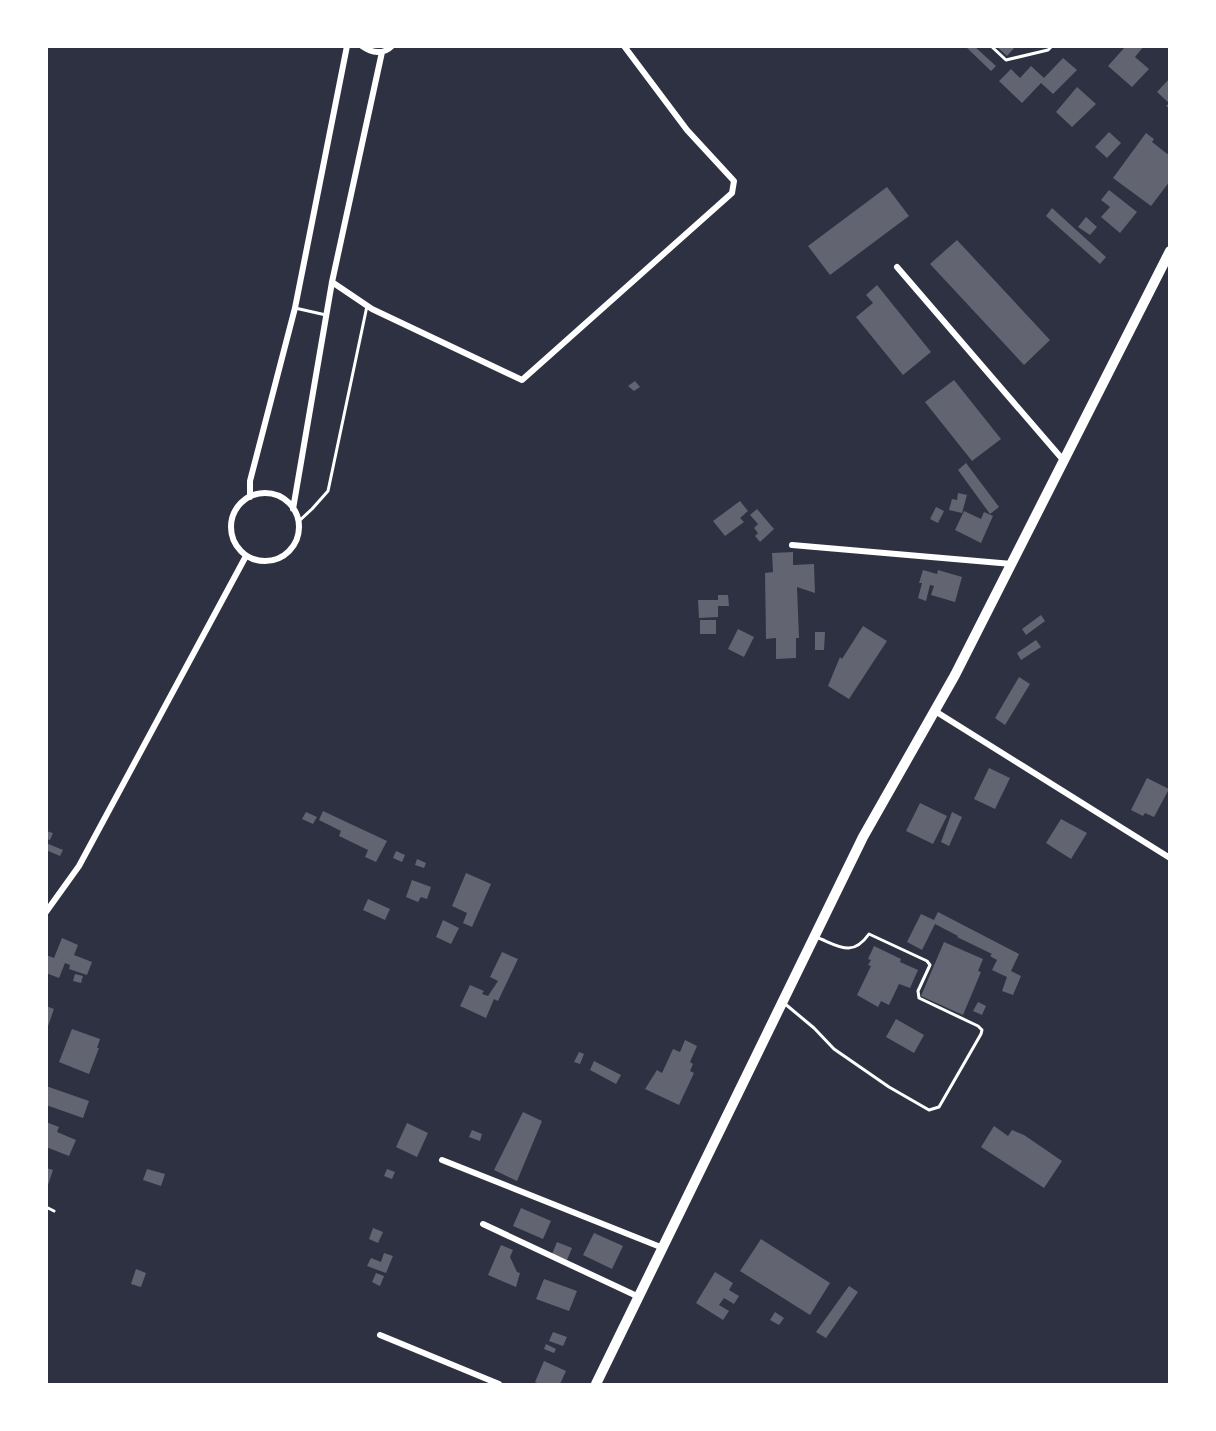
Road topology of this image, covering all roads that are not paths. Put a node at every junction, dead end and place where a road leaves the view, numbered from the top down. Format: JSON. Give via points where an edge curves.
{"nodes":[{"id":1,"x":346,"y":46,"type":"edge"},
{"id":2,"x":363,"y":46,"type":"edge"},
{"id":3,"x":392,"y":46,"type":"edge"},
{"id":4,"x":624,"y":46,"type":"edge"},
{"id":5,"x":991,"y":46,"type":"edge"},
{"id":6,"x":1052,"y":46,"type":"edge"},
{"id":7,"x":382,"y":52,"type":"junction"},
{"id":8,"x":1170,"y":251,"type":"edge"},
{"id":9,"x":897,"y":267,"type":"dead end"},
{"id":10,"x":332,"y":282,"type":"junction"},
{"id":11,"x":367,"y":306,"type":"junction"},
{"id":12,"x":294,"y":308,"type":"junction"},
{"id":13,"x":326,"y":315,"type":"junction"},
{"id":14,"x":1064,"y":461,"type":"junction"},
{"id":15,"x":250,"y":497,"type":"junction"},
{"id":16,"x":293,"y":509,"type":"junction"},
{"id":17,"x":298,"y":522,"type":"junction"},
{"id":18,"x":792,"y":545,"type":"dead end"},
{"id":19,"x":246,"y":556,"type":"junction"},
{"id":20,"x":1012,"y":564,"type":"junction"},
{"id":21,"x":935,"y":711,"type":"junction"},
{"id":22,"x":1170,"y":858,"type":"edge"},
{"id":23,"x":46,"y":912,"type":"edge"},
{"id":24,"x":815,"y":936,"type":"junction"},
{"id":25,"x":782,"y":1002,"type":"junction"},
{"id":26,"x":442,"y":1160,"type":"dead end"},
{"id":27,"x":46,"y":1207,"type":"edge"},
{"id":28,"x":54,"y":1211,"type":"dead end"},
{"id":29,"x":483,"y":1224,"type":"dead end"},
{"id":30,"x":663,"y":1248,"type":"junction"},
{"id":31,"x":639,"y":1297,"type":"junction"},
{"id":32,"x":380,"y":1335,"type":"dead end"},
{"id":33,"x":500,"y":1384,"type":"edge"},
{"id":34,"x":596,"y":1384,"type":"edge"}],
"edges":[{"from":1,"to":12,"type":"street"},
{"from":2,"to":7,"type":"street"},
{"from":3,"to":7,"type":"street"},
{"from":4,"to":11,"type":"street","via":[[687,130],[734,181],[732,193],[522,380]]},
{"from":5,"to":6,"type":"lane","via":[[1006,60]]},
{"from":7,"to":10,"type":"street"},
{"from":8,"to":14,"type":"main road"},
{"from":9,"to":14,"type":"street"},
{"from":10,"to":11,"type":"street"},
{"from":10,"to":13,"type":"street"},
{"from":11,"to":17,"type":"lane","via":[[328,491]]},
{"from":12,"to":13,"type":"lane"},
{"from":12,"to":15,"type":"street","via":[[250,482]]},
{"from":13,"to":16,"type":"street"},
{"from":14,"to":20,"type":"main road"},
{"from":15,"to":16,"type":"street","via":[[269,494]]},
{"from":15,"to":19,"type":"street","via":[[235,511],[231,531]]},
{"from":16,"to":17,"type":"street"},
{"from":17,"to":19,"type":"street","via":[[294,544],[278,558],[267,561]]},
{"from":18,"to":20,"type":"street"},
{"from":19,"to":23,"type":"street","via":[[79,866]]},
{"from":20,"to":21,"type":"main road"},
{"from":21,"to":22,"type":"street"},
{"from":21,"to":24,"type":"main road","via":[[863,837]]},
{"from":24,"to":25,"type":"main road"},
{"from":24,"to":25,"type":"lane","via":[[850,949],[869,934],[923,959],[930,965],[918,991],[919,998],[978,1026],[981,1034],[939,1107],[929,1110],[834,1049]]},
{"from":25,"to":30,"type":"main road"},
{"from":26,"to":30,"type":"street"},
{"from":27,"to":28,"type":"lane"},
{"from":29,"to":31,"type":"street"},
{"from":30,"to":31,"type":"main road"},
{"from":31,"to":34,"type":"main road"},
{"from":32,"to":33,"type":"street"}]}
